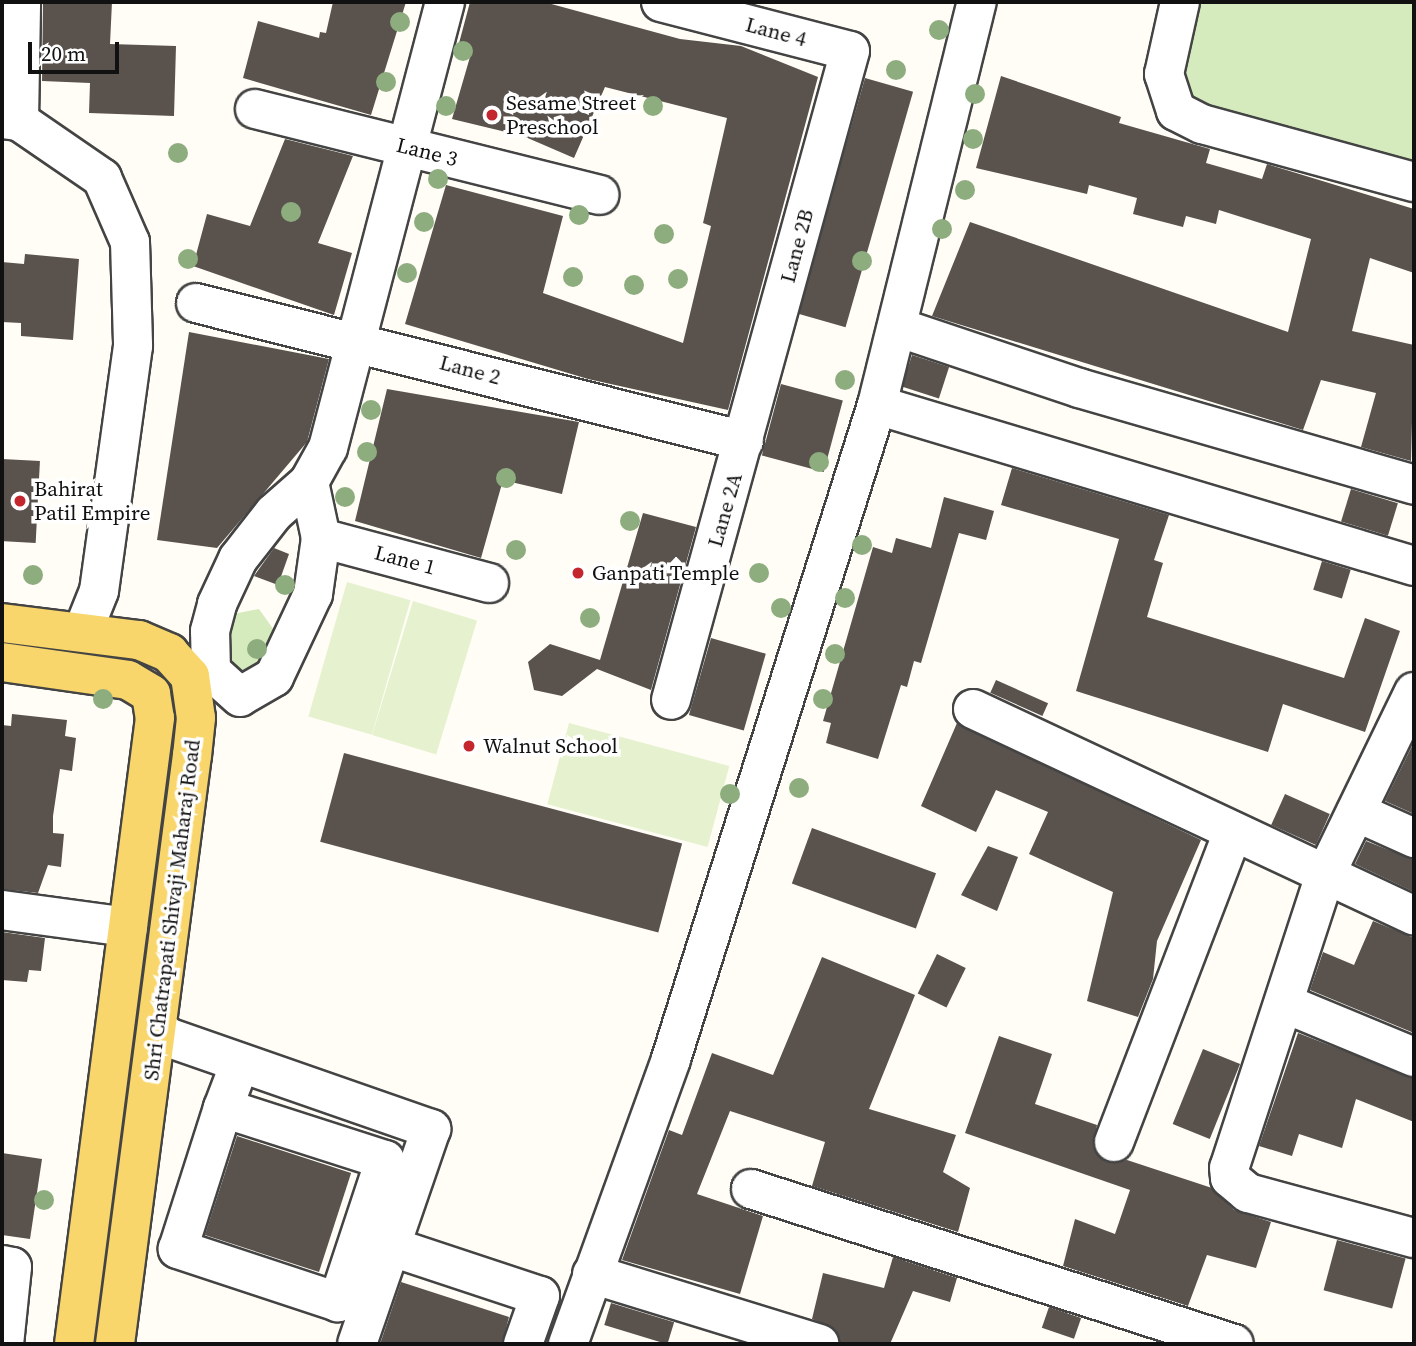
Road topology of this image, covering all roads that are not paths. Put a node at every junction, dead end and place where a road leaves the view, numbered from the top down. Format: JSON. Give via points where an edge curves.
{"nodes":[{"id":1,"x":21,"y":2,"type":"edge"},
{"id":2,"x":445,"y":2,"type":"edge"},
{"id":3,"x":661,"y":2,"type":"edge"},
{"id":4,"x":977,"y":2,"type":"edge"},
{"id":5,"x":1180,"y":2,"type":"edge"},
{"id":6,"x":850,"y":51,"type":"joint"},
{"id":7,"x":255,"y":109,"type":"dead end"},
{"id":8,"x":10,"y":120,"type":"edge"},
{"id":9,"x":408,"y":146,"type":"junction"},
{"id":10,"x":1414,"y":182,"type":"edge"},
{"id":11,"x":599,"y":195,"type":"dead end"},
{"id":12,"x":196,"y":303,"type":"dead end"},
{"id":13,"x":897,"y":327,"type":"junction"},
{"id":14,"x":357,"y":340,"type":"junction"},
{"id":15,"x":877,"y":405,"type":"junction"},
{"id":16,"x":744,"y":441,"type":"junction"},
{"id":17,"x":309,"y":482,"type":"junction"},
{"id":18,"x":1414,"y":485,"type":"edge"},
{"id":19,"x":321,"y":538,"type":"junction"},
{"id":20,"x":1414,"y":566,"type":"edge"},
{"id":21,"x":489,"y":583,"type":"dead end"},
{"id":22,"x":2,"y":623,"type":"edge"},
{"id":23,"x":83,"y":631,"type":"junction"},
{"id":24,"x":2,"y":662,"type":"edge"},
{"id":25,"x":201,"y":673,"type":"junction"},
{"id":26,"x":1414,"y":692,"type":"edge"},
{"id":27,"x":151,"y":694,"type":"junction"},
{"id":28,"x":671,"y":700,"type":"dead end"},
{"id":29,"x":973,"y":709,"type":"dead end"},
{"id":30,"x":1356,"y":812,"type":"junction"},
{"id":31,"x":1233,"y":832,"type":"junction"},
{"id":32,"x":1414,"y":838,"type":"edge"},
{"id":33,"x":1325,"y":875,"type":"junction"},
{"id":34,"x":2,"y":910,"type":"edge"},
{"id":35,"x":1414,"y":916,"type":"edge"},
{"id":36,"x":128,"y":927,"type":"junction"},
{"id":37,"x":1286,"y":1004,"type":"junction"},
{"id":38,"x":157,"y":1026,"type":"junction"},
{"id":39,"x":1414,"y":1057,"type":"edge"},
{"id":40,"x":240,"y":1063,"type":"junction"},
{"id":41,"x":223,"y":1108,"type":"junction"},
{"id":42,"x":1114,"y":1142,"type":"dead end"},
{"id":43,"x":751,"y":1189,"type":"dead end"},
{"id":44,"x":1414,"y":1238,"type":"edge"},
{"id":45,"x":389,"y":1246,"type":"junction"},
{"id":46,"x":2,"y":1265,"type":"edge"},
{"id":47,"x":592,"y":1274,"type":"junction"},
{"id":48,"x":4,"y":1344,"type":"edge"},
{"id":49,"x":74,"y":1344,"type":"edge"},
{"id":50,"x":116,"y":1344,"type":"edge"},
{"id":51,"x":357,"y":1344,"type":"edge"},
{"id":52,"x":523,"y":1344,"type":"edge"},
{"id":53,"x":568,"y":1344,"type":"edge"},
{"id":54,"x":819,"y":1344,"type":"edge"},
{"id":55,"x":1234,"y":1344,"type":"edge"}],
"edges":[{"from":1,"to":8,"type":"street"},
{"from":2,"to":9,"type":"street"},
{"from":3,"to":6,"type":"street","name":"Lane 4"},
{"from":4,"to":13,"type":"street"},
{"from":5,"to":10,"type":"street","via":[[1164,74],[1176,111],[1202,124]]},
{"from":6,"to":16,"type":"street","name":"Lane 2B"},
{"from":7,"to":9,"type":"street","name":"Lane 3"},
{"from":8,"to":23,"type":"street","via":[[102,178],[130,242],[133,346],[99,591]]},
{"from":9,"to":11,"type":"street","name":"Lane 3"},
{"from":9,"to":14,"type":"street"},
{"from":12,"to":14,"type":"street","name":"Lane 2"},
{"from":13,"to":15,"type":"street"},
{"from":13,"to":18,"type":"street","via":[[1079,388]]},
{"from":14,"to":16,"type":"street","name":"Lane 2"},
{"from":14,"to":17,"type":"street","via":[[328,448]]},
{"from":15,"to":20,"type":"street"},
{"from":15,"to":47,"type":"street","via":[[671,1059]]},
{"from":16,"to":28,"type":"street","name":"Lane 2A"},
{"from":17,"to":19,"type":"street"},
{"from":17,"to":25,"type":"street","via":[[251,542],[223,587]]},
{"from":19,"to":21,"type":"street","name":"Lane 1"},
{"from":19,"to":25,"type":"street","via":[[313,594],[274,677],[240,697]]},
{"from":22,"to":23,"type":"main road"},
{"from":23,"to":25,"type":"main road","via":[[139,640]]},
{"from":24,"to":27,"type":"main road","via":[[128,680]]},
{"from":25,"to":27,"type":"street"},
{"from":25,"to":38,"type":"main road","name":"Shri Chatrapati Shivaji Maharaj Road"},
{"from":26,"to":30,"type":"street"},
{"from":27,"to":36,"type":"main road","name":"Shri Chatrapati Shivaji Maharaj Road","via":[[155,718]]},
{"from":29,"to":31,"type":"street"},
{"from":30,"to":32,"type":"street"},
{"from":30,"to":33,"type":"street"},
{"from":31,"to":33,"type":"street"},
{"from":31,"to":42,"type":"street"},
{"from":33,"to":35,"type":"street"},
{"from":33,"to":37,"type":"street"},
{"from":34,"to":36,"type":"street"},
{"from":36,"to":49,"type":"main road","name":"Shri Chatrapati Shivaji Maharaj Road"},
{"from":37,"to":39,"type":"street"},
{"from":37,"to":44,"type":"street","via":[[1230,1178],[1248,1193]]},
{"from":38,"to":40,"type":"street","via":[[167,1037]]},
{"from":38,"to":50,"type":"main road","name":"Shri Chatrapati Shivaji Maharaj Road"},
{"from":40,"to":41,"type":"street"},
{"from":40,"to":45,"type":"street","via":[[431,1129]]},
{"from":41,"to":41,"type":"street","via":[[178,1249],[338,1301],[385,1160]]},
{"from":43,"to":55,"type":"street"},
{"from":45,"to":51,"type":"street"},
{"from":45,"to":52,"type":"street","via":[[540,1296]]},
{"from":46,"to":48,"type":"street","via":[[12,1267]]},
{"from":47,"to":53,"type":"street"},
{"from":47,"to":54,"type":"street"}]}
